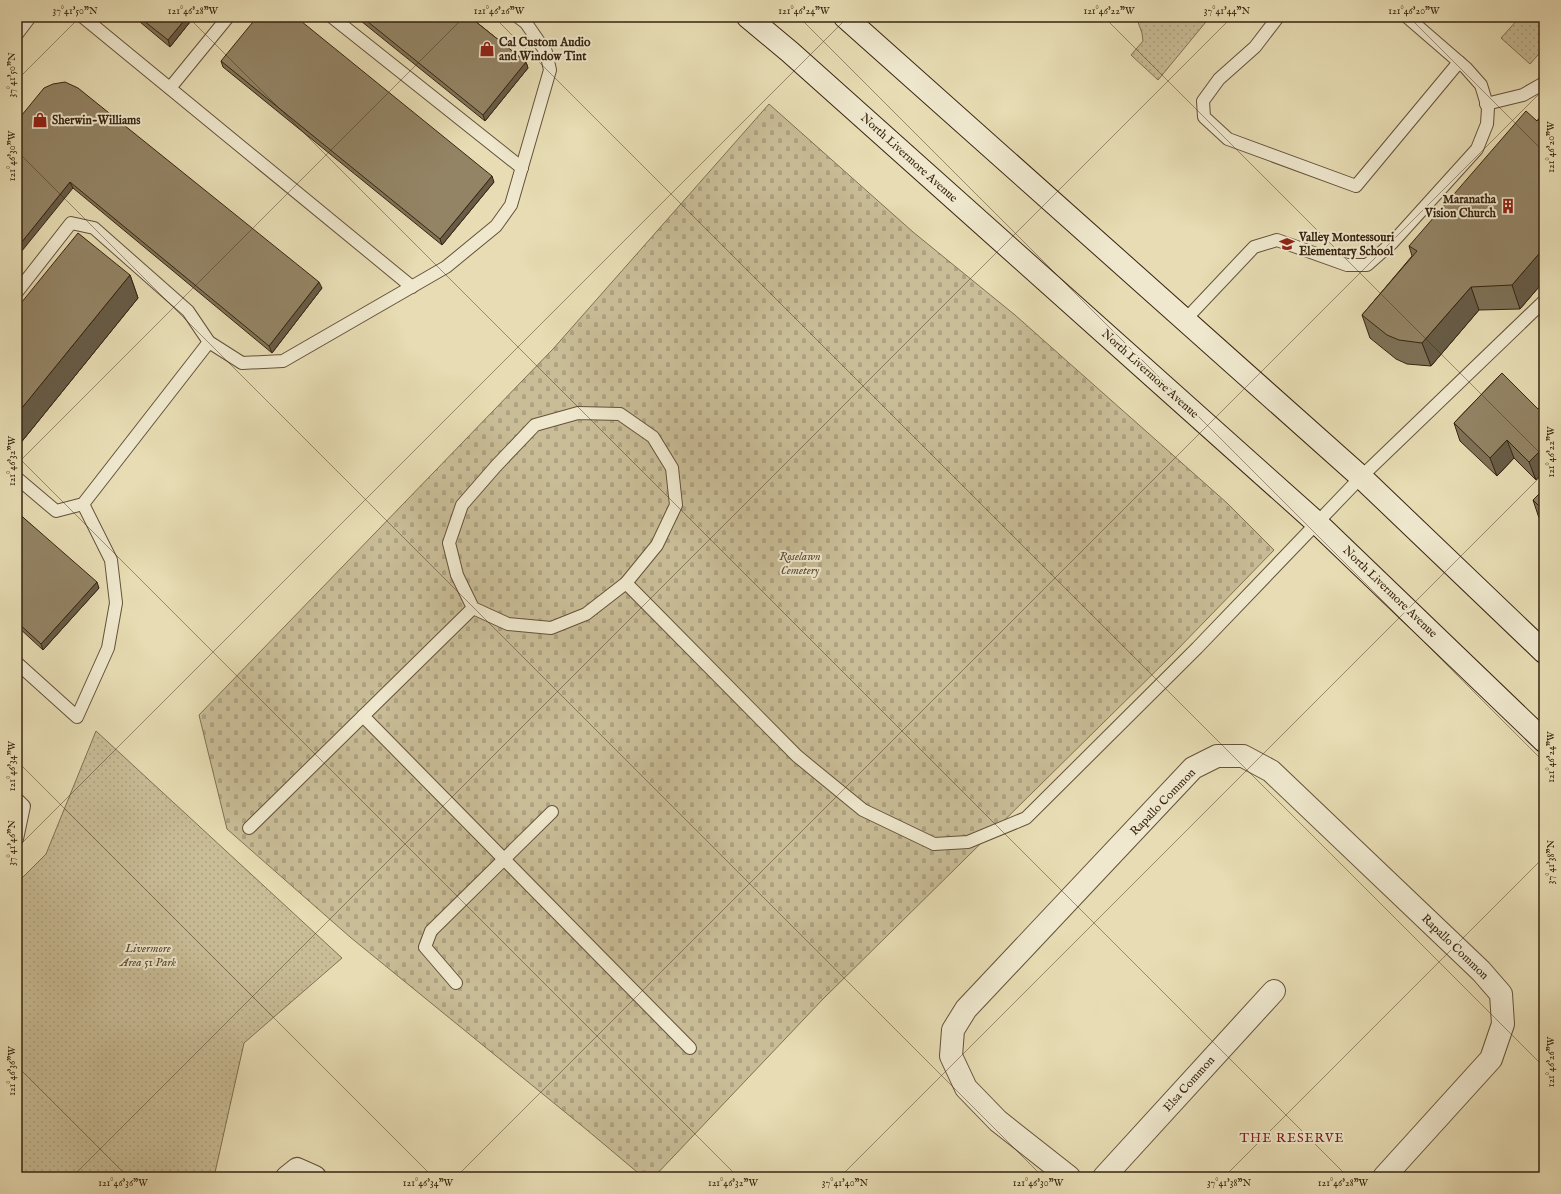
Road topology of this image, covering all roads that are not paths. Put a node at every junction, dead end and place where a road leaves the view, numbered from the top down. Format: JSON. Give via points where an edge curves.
{"nodes":[{"id":1,"x":30,"y":17,"type":"edge"},
{"id":2,"x":83,"y":17,"type":"edge"},
{"id":3,"x":228,"y":17,"type":"edge"},
{"id":4,"x":332,"y":17,"type":"edge"},
{"id":5,"x":518,"y":17,"type":"edge"},
{"id":6,"x":748,"y":17,"type":"edge"},
{"id":7,"x":845,"y":17,"type":"edge"},
{"id":8,"x":1278,"y":17,"type":"edge"},
{"id":9,"x":1407,"y":17,"type":"edge"},
{"id":10,"x":17,"y":34,"type":"edge"},
{"id":11,"x":1458,"y":62,"type":"junction"},
{"id":12,"x":1544,"y":83,"type":"edge"},
{"id":13,"x":170,"y":88,"type":"junction"},
{"id":14,"x":1486,"y":104,"type":"junction"},
{"id":15,"x":522,"y":168,"type":"junction"},
{"id":16,"x":412,"y":287,"type":"junction"},
{"id":17,"x":17,"y":292,"type":"edge"},
{"id":18,"x":1544,"y":301,"type":"edge"},
{"id":19,"x":1185,"y":320,"type":"junction"},
{"id":20,"x":209,"y":342,"type":"junction"},
{"id":21,"x":1361,"y":477,"type":"junction"},
{"id":22,"x":17,"y":478,"type":"edge"},
{"id":23,"x":83,"y":504,"type":"junction"},
{"id":24,"x":1317,"y":523,"type":"junction"},
{"id":25,"x":626,"y":583,"type":"junction"},
{"id":26,"x":473,"y":608,"type":"junction"},
{"id":27,"x":1544,"y":652,"type":"edge"},
{"id":28,"x":17,"y":663,"type":"edge"},
{"id":29,"x":363,"y":716,"type":"junction"},
{"id":30,"x":1544,"y":741,"type":"edge"},
{"id":31,"x":17,"y":799,"type":"edge"},
{"id":32,"x":552,"y":812,"type":"dead end"},
{"id":33,"x":249,"y":828,"type":"dead end"},
{"id":34,"x":17,"y":839,"type":"edge"},
{"id":35,"x":505,"y":859,"type":"junction"},
{"id":36,"x":456,"y":983,"type":"dead end"},
{"id":37,"x":1274,"y":991,"type":"dead end"},
{"id":38,"x":690,"y":1048,"type":"dead end"},
{"id":39,"x":1069,"y":1177,"type":"edge"},
{"id":40,"x":1104,"y":1177,"type":"edge"},
{"id":41,"x":1384,"y":1177,"type":"edge"}],
"edges":[{"from":1,"to":10,"type":"lane"},
{"from":2,"to":13,"type":"lane"},
{"from":3,"to":13,"type":"lane"},
{"from":4,"to":15,"type":"lane"},
{"from":5,"to":15,"type":"lane","via":[[526,23],[546,52],[550,70]]},
{"from":6,"to":24,"type":"main road","name":"North Livermore Avenue"},
{"from":7,"to":19,"type":"main road"},
{"from":8,"to":11,"type":"lane","via":[[1255,47],[1219,79],[1203,101],[1204,117],[1228,139],[1356,186]]},
{"from":9,"to":11,"type":"lane"},
{"from":11,"to":14,"type":"lane","via":[[1481,85]]},
{"from":12,"to":14,"type":"lane","via":[[1523,96]]},
{"from":13,"to":16,"type":"lane"},
{"from":14,"to":19,"type":"lane","via":[[1487,124],[1477,149],[1392,243],[1367,265],[1347,265],[1278,240],[1254,247]]},
{"from":15,"to":16,"type":"lane","via":[[511,205],[496,226],[446,267]]},
{"from":16,"to":20,"type":"lane","via":[[283,361],[242,363]]},
{"from":17,"to":20,"type":"lane","via":[[71,223],[94,228],[188,311]]},
{"from":18,"to":21,"type":"lane"},
{"from":19,"to":21,"type":"main road"},
{"from":20,"to":23,"type":"lane"},
{"from":21,"to":24,"type":"lane"},
{"from":21,"to":27,"type":"main road"},
{"from":22,"to":23,"type":"lane","via":[[56,511]]},
{"from":23,"to":28,"type":"lane","via":[[111,560],[116,603],[108,648],[78,718]]},
{"from":24,"to":25,"type":"lane","via":[[1197,648],[1026,818],[968,842],[934,844],[863,810],[797,756]]},
{"from":24,"to":30,"type":"main road","name":"North Livermore Avenue"},
{"from":25,"to":26,"type":"lane","via":[[586,614],[551,628],[508,624]]},
{"from":25,"to":26,"type":"lane","via":[[658,544],[676,505],[672,468],[653,437],[620,414],[578,413],[534,425],[462,505],[449,543],[457,575]]},
{"from":26,"to":29,"type":"lane"},
{"from":29,"to":33,"type":"lane"},
{"from":29,"to":35,"type":"lane"},
{"from":31,"to":34,"type":"lane","via":[[24,806]]},
{"from":32,"to":35,"type":"lane"},
{"from":35,"to":36,"type":"lane","via":[[431,931],[425,947]]},
{"from":35,"to":38,"type":"lane"},
{"from":37,"to":40,"type":"main road","name":"Elsa Common"},
{"from":39,"to":41,"type":"main road","name":"Rapallo Common","via":[[998,1121],[966,1088],[951,1056],[953,1030],[966,1009],[1193,768],[1217,756],[1243,756],[1271,771],[1482,972],[1501,994],[1503,1024],[1491,1059]]}]}
